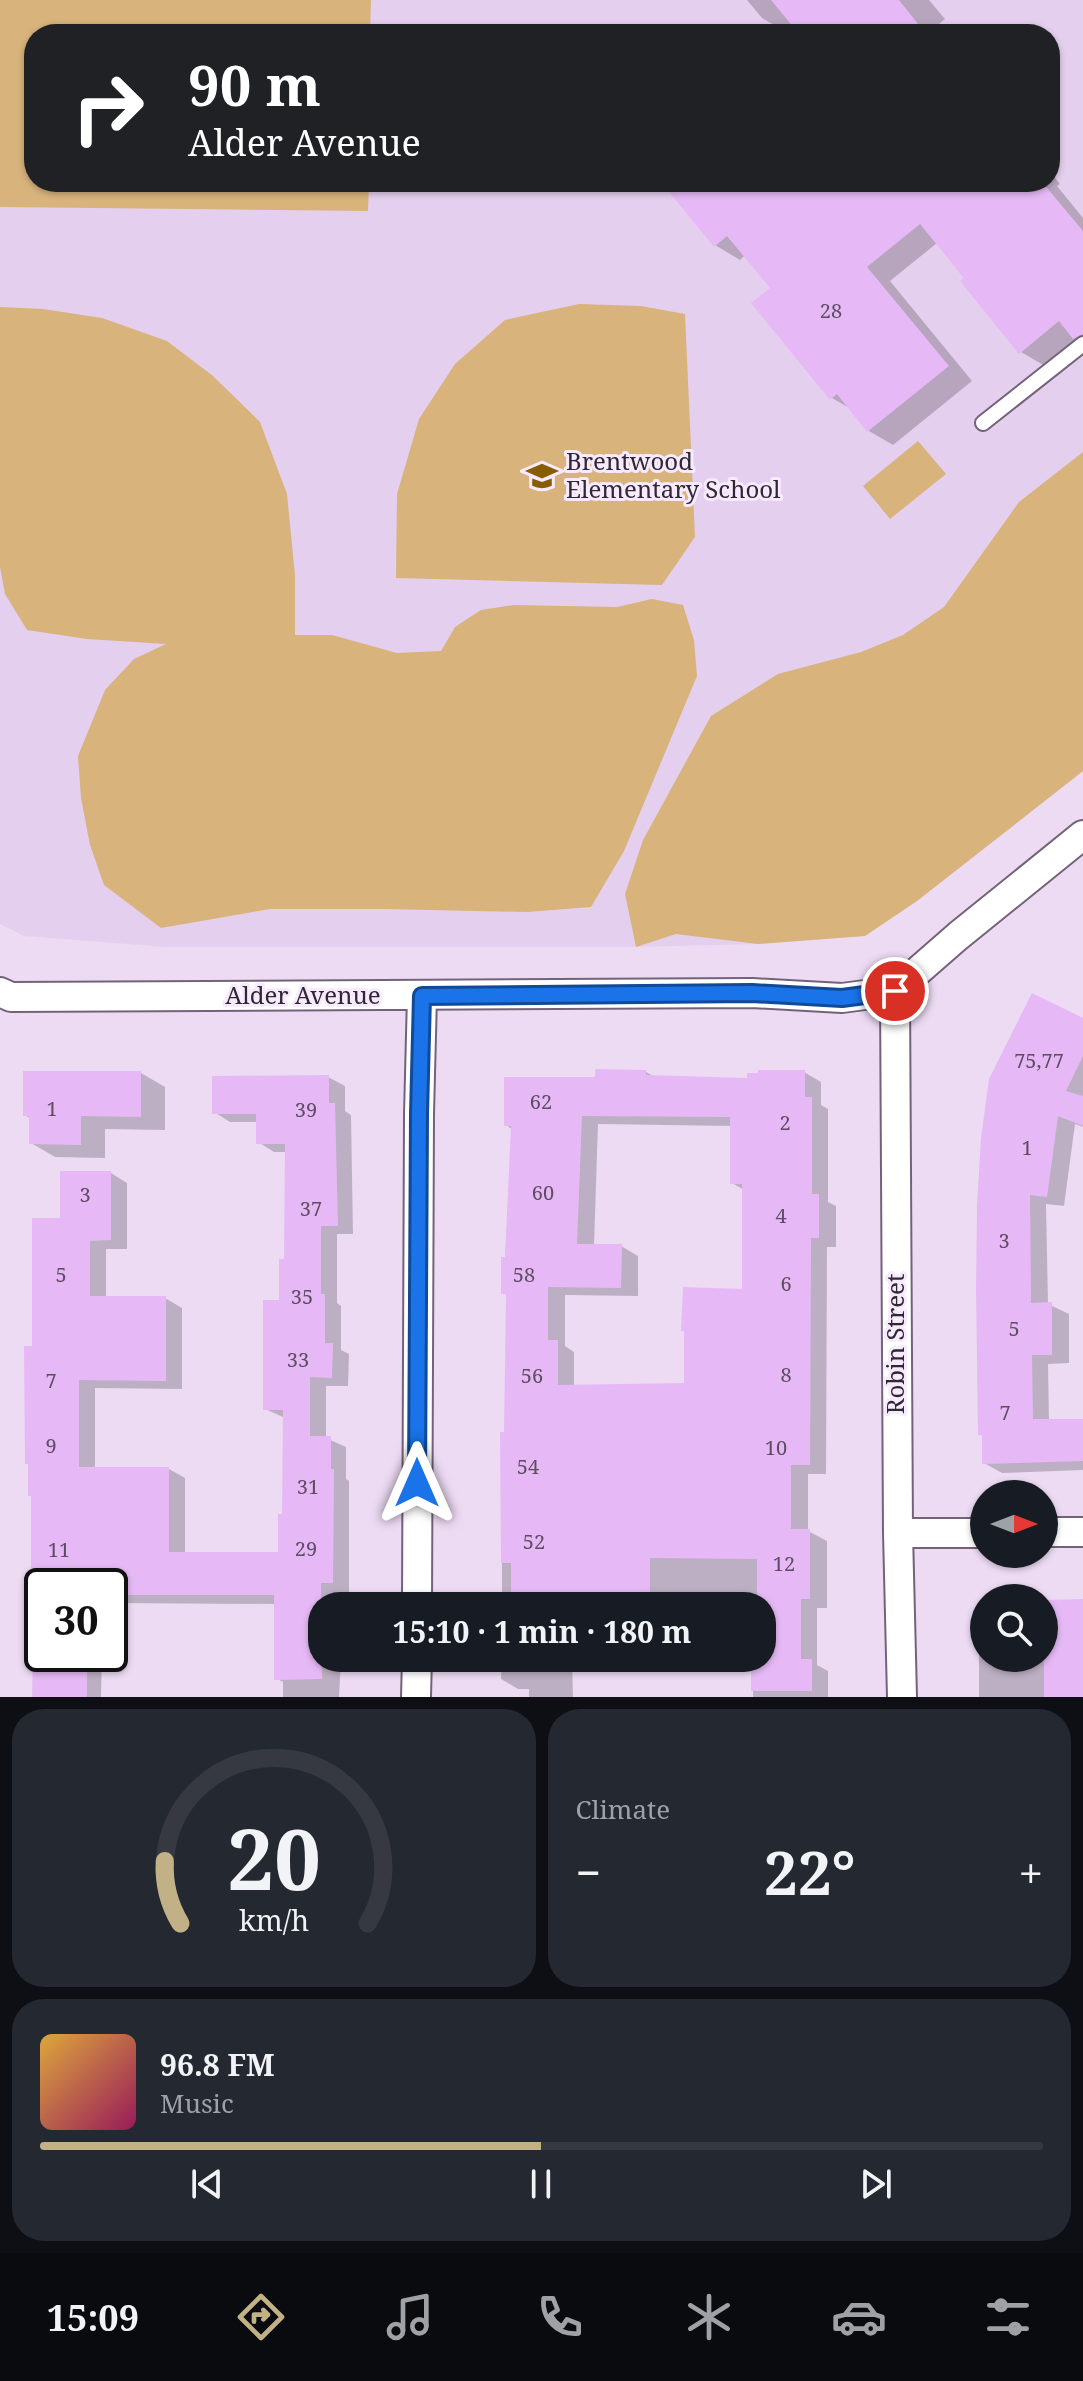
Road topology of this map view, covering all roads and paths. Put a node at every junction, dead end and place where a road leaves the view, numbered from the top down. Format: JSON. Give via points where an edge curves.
{"nodes":[{"id":1,"x":1083,"y":344,"type":"edge"},
{"id":2,"x":983,"y":423,"type":"dead end"},
{"id":3,"x":1083,"y":835,"type":"edge"},
{"id":4,"x":895,"y":991,"type":"junction"},
{"id":5,"x":0,"y":992,"type":"edge"},
{"id":6,"x":422,"y":996,"type":"junction"},
{"id":7,"x":1058,"y":1532,"type":"edge"},
{"id":8,"x":1083,"y":1532,"type":"edge"},
{"id":9,"x":898,"y":1533,"type":"junction"},
{"id":10,"x":970,"y":1533,"type":"edge"},
{"id":11,"x":417,"y":1592,"type":"edge"},
{"id":12,"x":417,"y":1672,"type":"edge"},
{"id":13,"x":416,"y":1697,"type":"edge"},
{"id":14,"x":902,"y":1697,"type":"edge"}],
"edges":[{"from":1,"to":2,"type":"lane"},
{"from":3,"to":4,"type":"street"},
{"from":4,"to":6,"type":"street","name":"Alder Avenue","via":[[842,998],[752,993]]},
{"from":4,"to":9,"type":"street","name":"Robin Street"},
{"from":5,"to":6,"type":"street","name":"Alder Avenue","via":[[11,997]]},
{"from":6,"to":11,"type":"street"},
{"from":7,"to":8,"type":"street"},
{"from":9,"to":10,"type":"street"},
{"from":9,"to":14,"type":"street","name":"Robin Street"},
{"from":12,"to":13,"type":"street"}]}
